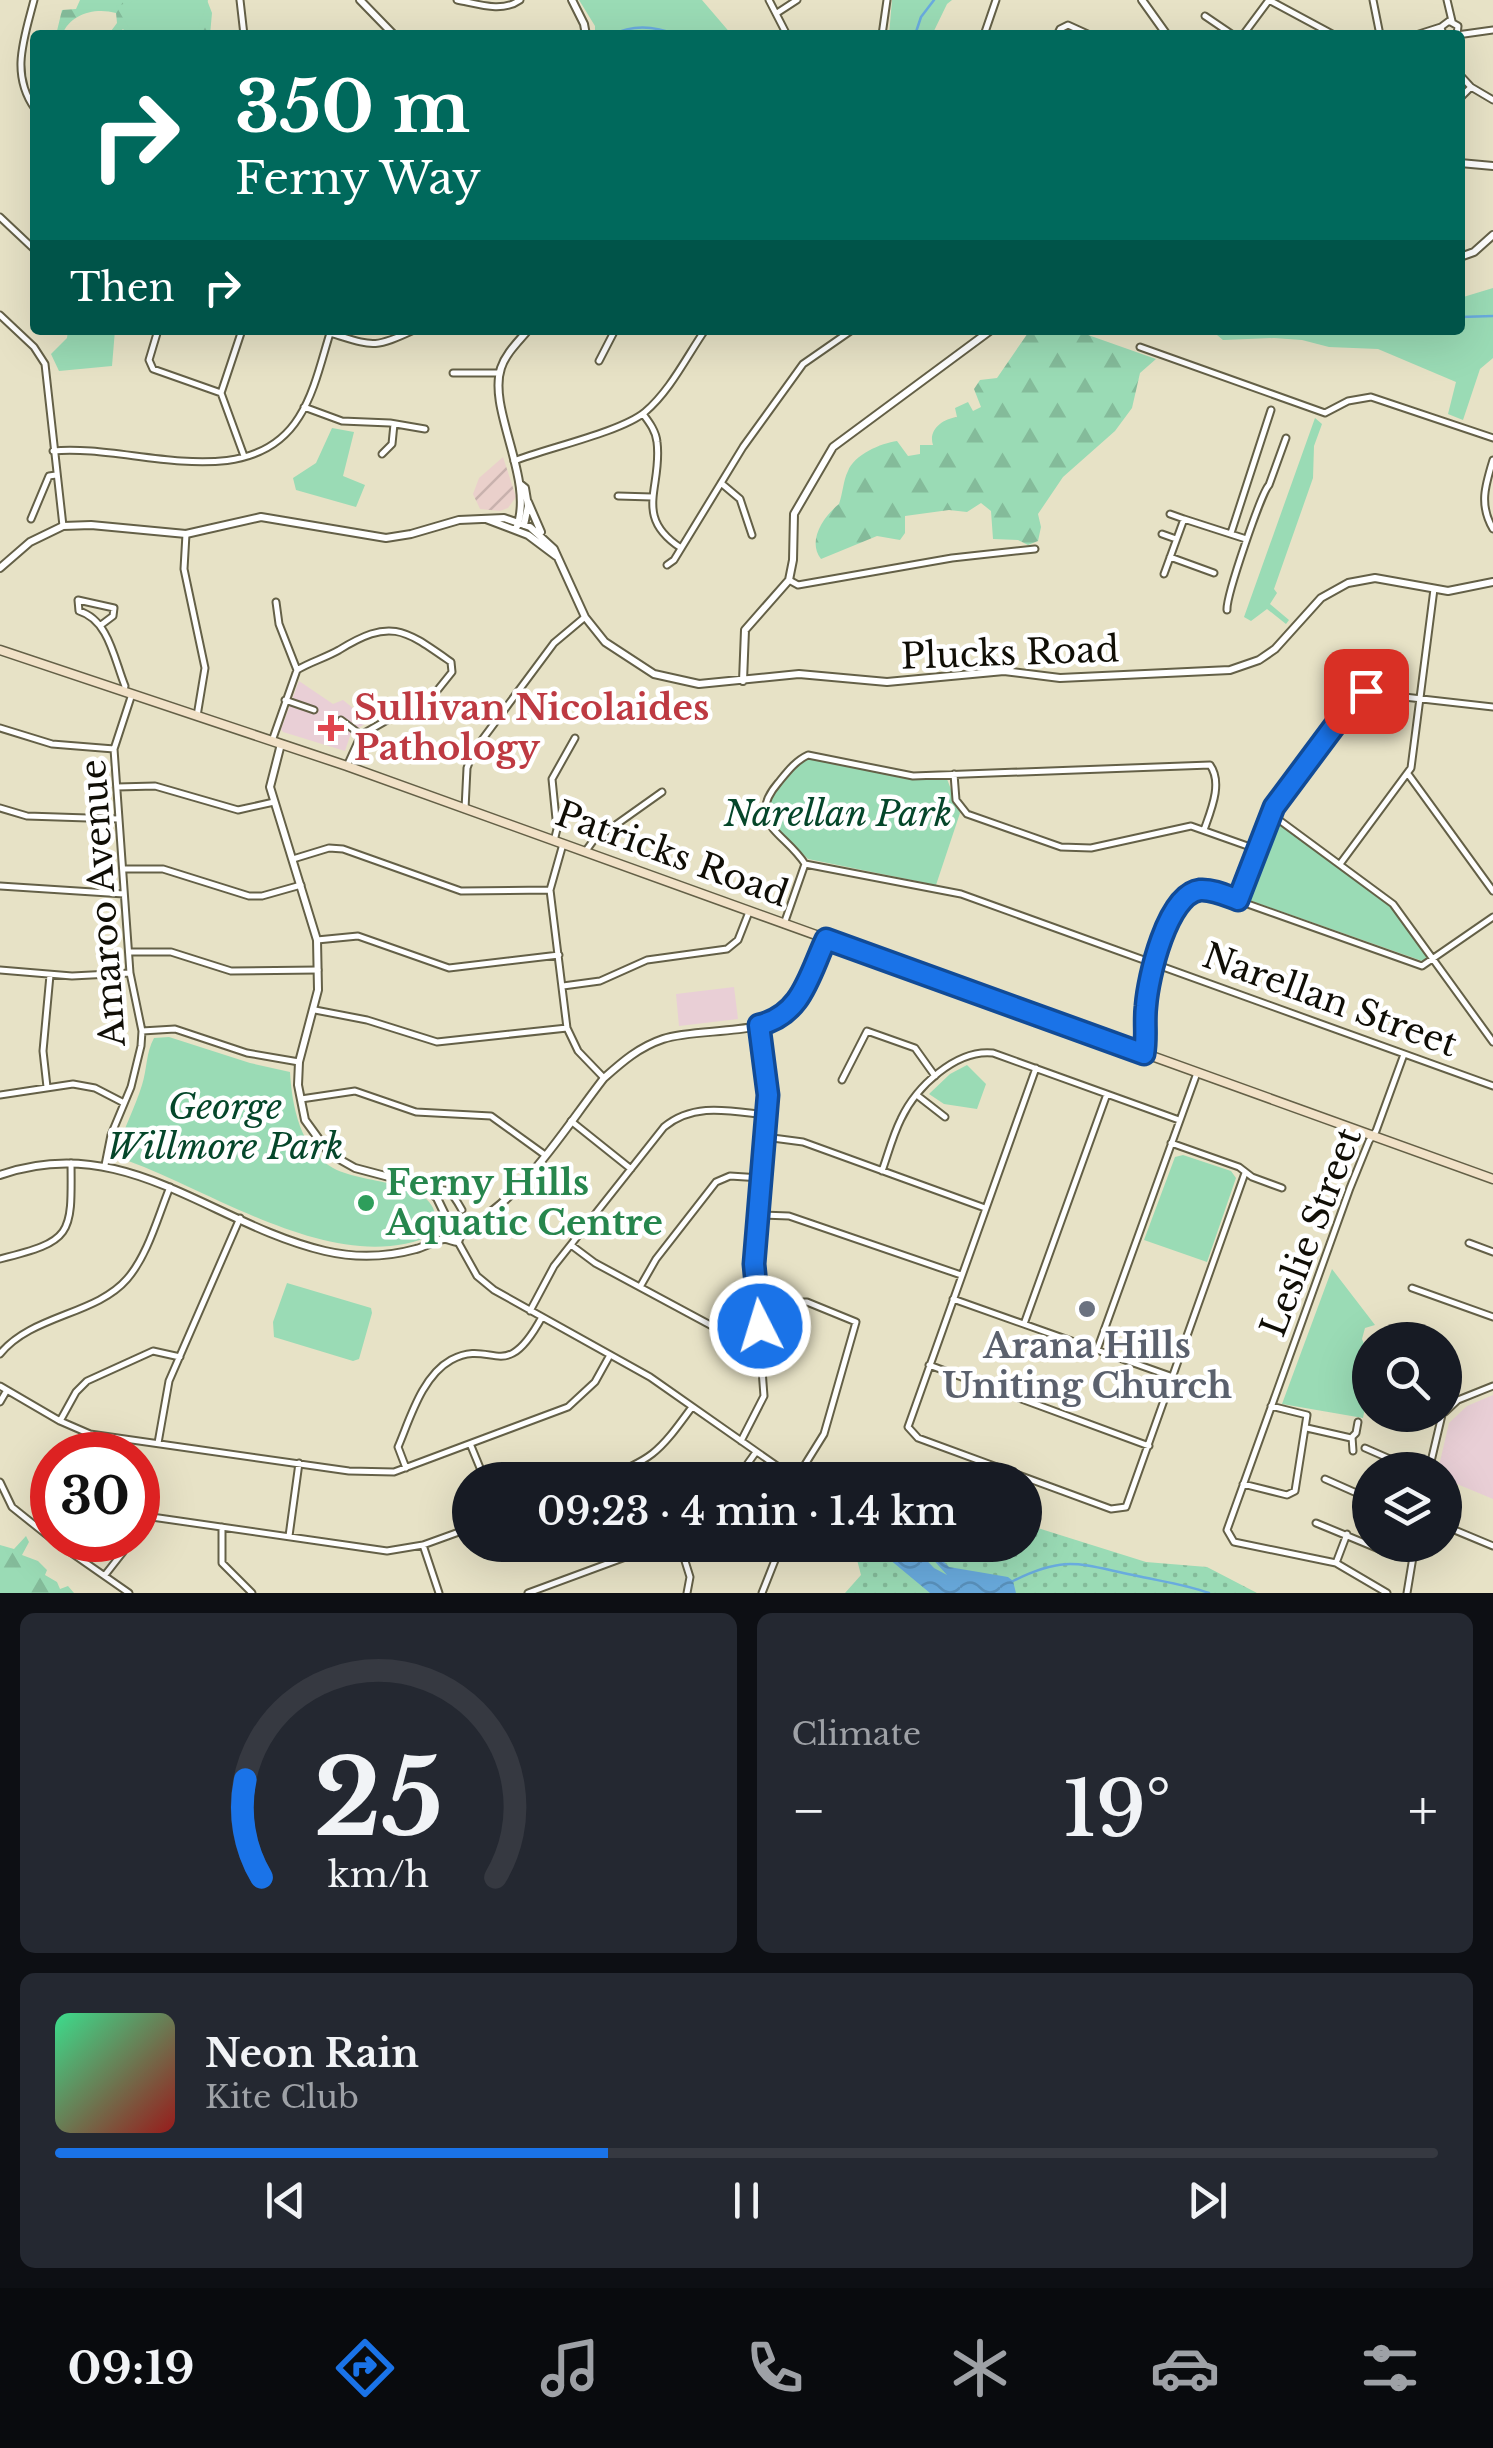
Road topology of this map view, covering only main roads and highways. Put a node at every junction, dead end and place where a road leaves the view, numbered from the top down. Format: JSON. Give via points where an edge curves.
{"nodes":[{"id":1,"x":0,"y":650,"type":"edge"},
{"id":2,"x":1493,"y":1179,"type":"edge"}],
"edges":[{"from":1,"to":2,"type":"main road","name":"Patricks Road","via":[[347,766]]}]}
